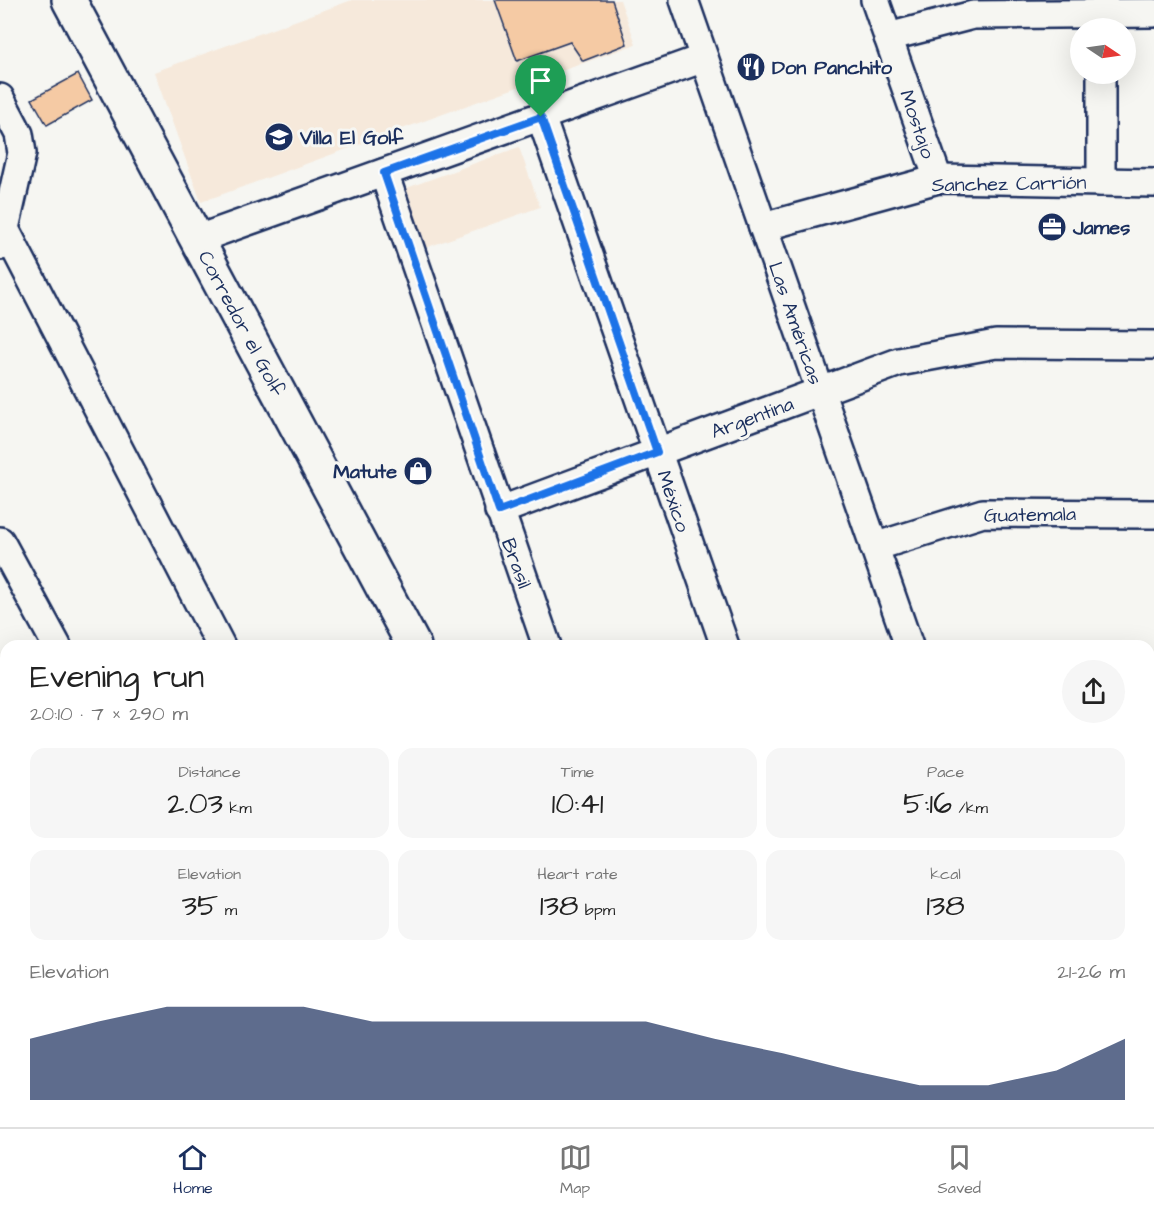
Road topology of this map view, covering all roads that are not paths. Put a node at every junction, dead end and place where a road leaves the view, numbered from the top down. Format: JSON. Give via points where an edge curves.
{"nodes":[{"id":1,"x":69,"y":0,"type":"edge"},
{"id":2,"x":684,"y":0,"type":"edge"},
{"id":3,"x":875,"y":0,"type":"edge"},
{"id":4,"x":1154,"y":13,"type":"edge"},
{"id":5,"x":1101,"y":14,"type":"edge"},
{"id":6,"x":888,"y":37,"type":"junction"},
{"id":7,"x":704,"y":58,"type":"junction"},
{"id":8,"x":1101,"y":84,"type":"edge"},
{"id":9,"x":0,"y":98,"type":"edge"},
{"id":10,"x":541,"y":117,"type":"junction"},
{"id":11,"x":384,"y":173,"type":"junction"},
{"id":12,"x":938,"y":180,"type":"junction"},
{"id":13,"x":1101,"y":182,"type":"junction"},
{"id":14,"x":1154,"y":183,"type":"edge"},
{"id":15,"x":763,"y":227,"type":"junction"},
{"id":16,"x":2,"y":239,"type":"edge"},
{"id":17,"x":198,"y":239,"type":"junction"},
{"id":18,"x":1154,"y":345,"type":"edge"},
{"id":19,"x":820,"y":392,"type":"junction"},
{"id":20,"x":657,"y":452,"type":"junction"},
{"id":21,"x":499,"y":511,"type":"junction"},
{"id":22,"x":1154,"y":513,"type":"edge"},
{"id":23,"x":0,"y":541,"type":"edge"},
{"id":24,"x":874,"y":547,"type":"junction"},
{"id":25,"x":54,"y":640,"type":"edge"},
{"id":26,"x":218,"y":640,"type":"edge"},
{"id":27,"x":411,"y":640,"type":"edge"},
{"id":28,"x":545,"y":640,"type":"edge"},
{"id":29,"x":722,"y":640,"type":"edge"},
{"id":30,"x":907,"y":640,"type":"edge"}],
"edges":[{"from":1,"to":17,"type":"street","name":"Corredor el Golf"},
{"from":2,"to":7,"type":"street","name":"Las Américas"},
{"from":3,"to":6,"type":"street","name":"Mostajo"},
{"from":4,"to":5,"type":"street"},
{"from":5,"to":6,"type":"street","via":[[973,15]]},
{"from":6,"to":12,"type":"street","name":"Mostajo"},
{"from":7,"to":10,"type":"street"},
{"from":7,"to":15,"type":"street","name":"Las Américas"},
{"from":8,"to":13,"type":"street"},
{"from":9,"to":16,"type":"street","via":[[19,134],[22,153]]},
{"from":10,"to":11,"type":"street"},
{"from":10,"to":20,"type":"street","name":"México"},
{"from":11,"to":17,"type":"street"},
{"from":11,"to":21,"type":"street","name":"Brasil"},
{"from":12,"to":13,"type":"street","name":"Sanchez Carrión"},
{"from":12,"to":15,"type":"street","name":"Sanchez Carrión"},
{"from":13,"to":14,"type":"street","name":"Sanchez Carrión"},
{"from":15,"to":19,"type":"street","name":"Las Américas"},
{"from":16,"to":26,"type":"street"},
{"from":17,"to":27,"type":"street","name":"Corredor el Golf"},
{"from":18,"to":19,"type":"street","name":"Argentina","via":[[996,344],[899,363]]},
{"from":19,"to":20,"type":"street","name":"Argentina"},
{"from":19,"to":24,"type":"street","name":"Las Américas"},
{"from":20,"to":21,"type":"street","name":"Argentina"},
{"from":20,"to":29,"type":"street","name":"México"},
{"from":21,"to":28,"type":"street","name":"Brasil"},
{"from":22,"to":24,"type":"street","name":"Guatemala","via":[[983,513]]},
{"from":23,"to":25,"type":"street"},
{"from":24,"to":30,"type":"street","name":"Las Américas"}]}
